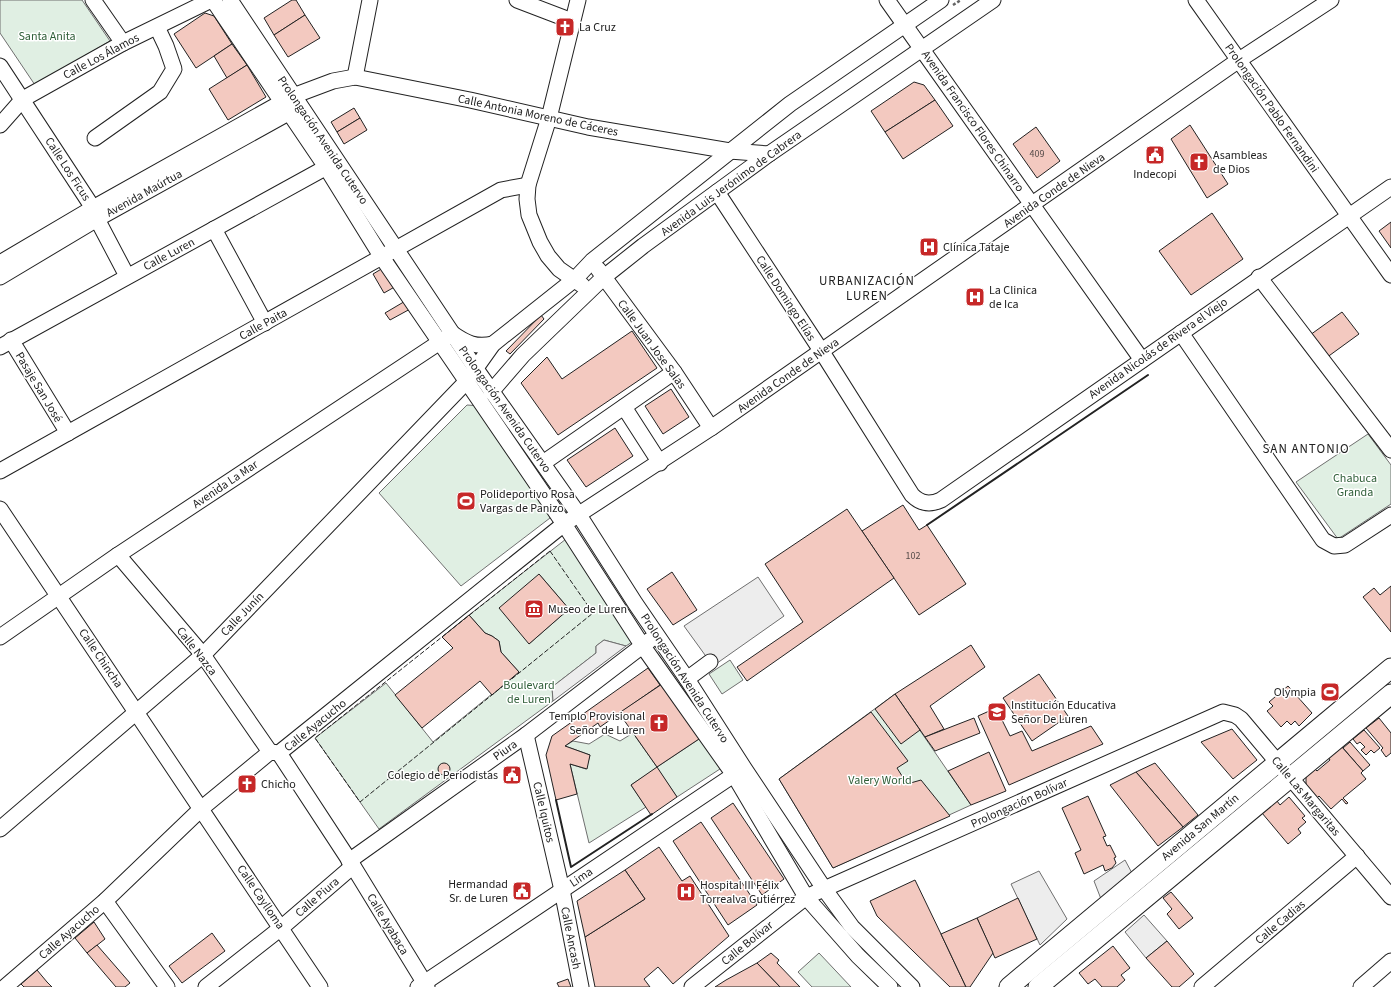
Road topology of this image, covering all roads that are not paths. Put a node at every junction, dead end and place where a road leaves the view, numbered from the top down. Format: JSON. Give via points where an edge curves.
{"nodes":[{"id":1,"x":93,"y":0,"type":"edge"},
{"id":2,"x":212,"y":0,"type":"edge"},
{"id":3,"x":230,"y":0,"type":"edge"},
{"id":4,"x":517,"y":0,"type":"edge"},
{"id":5,"x":578,"y":0,"type":"edge"},
{"id":6,"x":887,"y":0,"type":"edge"},
{"id":7,"x":941,"y":0,"type":"edge"},
{"id":8,"x":993,"y":0,"type":"edge"},
{"id":9,"x":1196,"y":0,"type":"edge"},
{"id":10,"x":1331,"y":0,"type":"edge"},
{"id":11,"x":365,"y":4,"type":"edge"},
{"id":12,"x":572,"y":21,"type":"junction"},
{"id":13,"x":905,"y":25,"type":"junction"},
{"id":14,"x":157,"y":27,"type":"junction"},
{"id":15,"x":123,"y":43,"type":"junction"},
{"id":16,"x":922,"y":49,"type":"junction"},
{"id":17,"x":1239,"y":60,"type":"junction"},
{"id":18,"x":0,"y":66,"type":"edge"},
{"id":19,"x":355,"y":77,"type":"junction"},
{"id":20,"x":23,"y":99,"type":"junction"},
{"id":21,"x":291,"y":104,"type":"junction"},
{"id":22,"x":549,"y":118,"type":"junction"},
{"id":23,"x":0,"y":125,"type":"edge"},
{"id":24,"x":94,"y":138,"type":"dead end"},
{"id":25,"x":730,"y":151,"type":"junction"},
{"id":26,"x":769,"y":154,"type":"junction"},
{"id":27,"x":332,"y":164,"type":"junction"},
{"id":28,"x":528,"y":184,"type":"junction"},
{"id":29,"x":1391,"y":187,"type":"edge"},
{"id":30,"x":717,"y":192,"type":"junction"},
{"id":31,"x":1032,"y":206,"type":"junction"},
{"id":32,"x":95,"y":213,"type":"junction"},
{"id":33,"x":1348,"y":215,"type":"junction"},
{"id":34,"x":214,"y":229,"type":"junction"},
{"id":35,"x":396,"y":249,"type":"junction"},
{"id":36,"x":381,"y":256,"type":"junction"},
{"id":37,"x":592,"y":261,"type":"junction"},
{"id":38,"x":0,"y":263,"type":"edge"},
{"id":39,"x":1391,"y":275,"type":"edge"},
{"id":40,"x":127,"y":276,"type":"junction"},
{"id":41,"x":0,"y":277,"type":"edge"},
{"id":42,"x":604,"y":277,"type":"junction"},
{"id":43,"x":1259,"y":277,"type":"junction"},
{"id":44,"x":575,"y":279,"type":"junction"},
{"id":45,"x":590,"y":292,"type":"junction"},
{"id":46,"x":265,"y":323,"type":"junction"},
{"id":47,"x":1181,"y":333,"type":"junction"},
{"id":48,"x":447,"y":338,"type":"junction"},
{"id":49,"x":6,"y":343,"type":"edge"},
{"id":50,"x":493,"y":344,"type":"junction"},
{"id":51,"x":822,"y":352,"type":"junction"},
{"id":52,"x":1142,"y":360,"type":"junction"},
{"id":53,"x":476,"y":369,"type":"junction"},
{"id":54,"x":674,"y":372,"type":"junction"},
{"id":55,"x":466,"y":382,"type":"junction"},
{"id":56,"x":491,"y":392,"type":"junction"},
{"id":57,"x":624,"y":407,"type":"junction"},
{"id":58,"x":711,"y":428,"type":"junction"},
{"id":59,"x":68,"y":433,"type":"junction"},
{"id":60,"x":1391,"y":450,"type":"edge"},
{"id":61,"x":543,"y":463,"type":"junction"},
{"id":62,"x":660,"y":463,"type":"junction"},
{"id":63,"x":0,"y":471,"type":"edge"},
{"id":64,"x":922,"y":502,"type":"joint"},
{"id":65,"x":0,"y":509,"type":"edge"},
{"id":66,"x":1391,"y":514,"type":"edge"},
{"id":67,"x":579,"y":515,"type":"junction"},
{"id":68,"x":562,"y":526,"type":"junction"},
{"id":69,"x":118,"y":555,"type":"junction"},
{"id":70,"x":59,"y":595,"type":"junction"},
{"id":71,"x":657,"y":635,"type":"junction"},
{"id":72,"x":0,"y":637,"type":"edge"},
{"id":73,"x":642,"y":645,"type":"junction"},
{"id":74,"x":202,"y":655,"type":"junction"},
{"id":75,"x":710,"y":662,"type":"dead end"},
{"id":76,"x":1391,"y":668,"type":"edge"},
{"id":77,"x":687,"y":679,"type":"junction"},
{"id":78,"x":1389,"y":700,"type":"edge"},
{"id":79,"x":136,"y":712,"type":"junction"},
{"id":80,"x":1213,"y":716,"type":"joint"},
{"id":81,"x":526,"y":735,"type":"junction"},
{"id":82,"x":275,"y":753,"type":"junction"},
{"id":83,"x":1278,"y":762,"type":"junction"},
{"id":84,"x":739,"y":772,"type":"junction"},
{"id":85,"x":1290,"y":777,"type":"junction"},
{"id":86,"x":202,"y":808,"type":"junction"},
{"id":87,"x":0,"y":829,"type":"edge"},
{"id":88,"x":1357,"y":856,"type":"junction"},
{"id":89,"x":351,"y":864,"type":"junction"},
{"id":90,"x":562,"y":890,"type":"junction"},
{"id":91,"x":825,"y":890,"type":"junction"},
{"id":92,"x":1391,"y":897,"type":"edge"},
{"id":93,"x":806,"y":898,"type":"junction"},
{"id":94,"x":105,"y":901,"type":"junction"},
{"id":95,"x":281,"y":928,"type":"junction"},
{"id":96,"x":1391,"y":961,"type":"edge"},
{"id":97,"x":423,"y":986,"type":"edge"},
{"id":98,"x":5,"y":987,"type":"edge"},
{"id":99,"x":167,"y":987,"type":"edge"},
{"id":100,"x":206,"y":987,"type":"edge"},
{"id":101,"x":320,"y":987,"type":"edge"},
{"id":102,"x":581,"y":987,"type":"edge"},
{"id":103,"x":692,"y":987,"type":"edge"},
{"id":104,"x":890,"y":987,"type":"edge"},
{"id":105,"x":912,"y":987,"type":"edge"},
{"id":106,"x":1009,"y":987,"type":"edge"},
{"id":107,"x":1038,"y":987,"type":"edge"},
{"id":108,"x":1202,"y":987,"type":"edge"},
{"id":109,"x":1361,"y":987,"type":"edge"}],
"edges":[{"from":1,"to":15,"type":"street"},
{"from":2,"to":14,"type":"street","name":"Calle Los Álamos"},
{"from":2,"to":21,"type":"street","name":"Prolongación Avenida Cutervo"},
{"from":3,"to":21,"type":"street","name":"Prolongación Avenida Cutervo"},
{"from":4,"to":12,"type":"street"},
{"from":5,"to":12,"type":"street"},
{"from":6,"to":13,"type":"street","name":"Avenida Francisco Flores Chinarro"},
{"from":7,"to":13,"type":"street","name":"Avenida Luis Jerónimo de Cabrera"},
{"from":8,"to":16,"type":"street","name":"Avenida Luis Jerónimo de Cabrera"},
{"from":9,"to":17,"type":"street","name":"Prolongación Pablo Fernandini"},
{"from":10,"to":17,"type":"street","name":"Avenida Conde de Nieva"},
{"from":11,"to":19,"type":"street","via":[[362,47]]},
{"from":12,"to":22,"type":"street"},
{"from":13,"to":16,"type":"street","name":"Avenida Francisco Flores Chinarro"},
{"from":13,"to":25,"type":"street","name":"Avenida Luis Jerónimo de Cabrera","via":[[790,104]]},
{"from":14,"to":15,"type":"street","name":"Calle Los Álamos"},
{"from":14,"to":24,"type":"street","via":[[174,69],[160,92]]},
{"from":15,"to":20,"type":"street","name":"Calle Los Álamos"},
{"from":16,"to":26,"type":"street","name":"Avenida Luis Jerónimo de Cabrera"},
{"from":16,"to":31,"type":"street","name":"Avenida Francisco Flores Chinarro"},
{"from":17,"to":31,"type":"street","name":"Avenida Conde de Nieva"},
{"from":17,"to":33,"type":"street","name":"Prolongación Pablo Fernandini"},
{"from":18,"to":20,"type":"street","name":"Calle Los Ficus"},
{"from":19,"to":21,"type":"street","name":"Calle Antonia Moreno de Cáceres","via":[[333,81],[310,90]]},
{"from":19,"to":22,"type":"street","name":"Calle Antonia Moreno de Cáceres"},
{"from":20,"to":23,"type":"street","name":"Calle Los Álamos"},
{"from":20,"to":32,"type":"street","name":"Calle Los Ficus"},
{"from":21,"to":27,"type":"street","name":"Prolongación Avenida Cutervo"},
{"from":21,"to":32,"type":"street","name":"Avenida Maúrtua"},
{"from":22,"to":25,"type":"street","name":"Calle Antonia Moreno de Cáceres","via":[[588,128]]},
{"from":22,"to":28,"type":"street"},
{"from":25,"to":26,"type":"street","name":"Calle Antonia Moreno de Cáceres"},
{"from":25,"to":37,"type":"street","name":"Avenida Luis Jerónimo de Cabrera"},
{"from":26,"to":30,"type":"street","name":"Avenida Luis Jerónimo de Cabrera"},
{"from":27,"to":34,"type":"street","name":"Calle Luren"},
{"from":27,"to":35,"type":"street","name":"Prolongación Avenida Cutervo"},
{"from":27,"to":36,"type":"street","name":"Prolongación Avenida Cutervo"},
{"from":28,"to":35,"type":"street","name":"Calle Paita","via":[[501,190]]},
{"from":28,"to":44,"type":"street","via":[[529,215],[540,242],[559,269]]},
{"from":29,"to":33,"type":"street","name":"Avenida Nicolás de Rivera el Viejo"},
{"from":30,"to":42,"type":"street","name":"Avenida Luis Jerónimo de Cabrera"},
{"from":30,"to":51,"type":"street","name":"Calle Domingo Elías"},
{"from":31,"to":51,"type":"street","name":"Avenida Conde de Nieva"},
{"from":31,"to":52,"type":"street","name":"Avenida Francisco Flores Chinarro"},
{"from":32,"to":38,"type":"street","name":"Avenida Maúrtua"},
{"from":32,"to":40,"type":"street","name":"Calle Los Ficus"},
{"from":32,"to":41,"type":"street","name":"Avenida Maúrtua"},
{"from":33,"to":39,"type":"street","name":"Prolongación Pablo Fernandini"},
{"from":33,"to":43,"type":"street","name":"Avenida Nicolás de Rivera el Viejo"},
{"from":34,"to":40,"type":"street","name":"Calle Luren"},
{"from":34,"to":46,"type":"street"},
{"from":35,"to":36,"type":"street","name":"Calle Paita"},
{"from":35,"to":48,"type":"street","name":"Prolongación Avenida Cutervo"},
{"from":36,"to":46,"type":"street","name":"Calle Paita"},
{"from":36,"to":48,"type":"street","name":"Prolongación Avenida Cutervo"},
{"from":37,"to":42,"type":"street","name":"Calle Juan Jose Salas"},
{"from":37,"to":44,"type":"street","name":"Avenida Luis Jerónimo de Cabrera"},
{"from":40,"to":49,"type":"street","name":"Calle Luren"},
{"from":42,"to":45,"type":"street","name":"Avenida Luis Jerónimo de Cabrera"},
{"from":42,"to":54,"type":"street","name":"Calle Juan Jose Salas"},
{"from":43,"to":47,"type":"street","name":"Avenida Nicolás de Rivera el Viejo"},
{"from":43,"to":60,"type":"street"},
{"from":44,"to":45,"type":"street"},
{"from":44,"to":50,"type":"street","name":"Avenida Luis Jerónimo de Cabrera"},
{"from":45,"to":56,"type":"street","name":"Avenida Luis Jerónimo de Cabrera","via":[[523,355]]},
{"from":46,"to":59,"type":"street","name":"Calle Paita"},
{"from":47,"to":52,"type":"street","name":"Avenida Nicolás de Rivera el Viejo"},
{"from":47,"to":66,"type":"street","via":[[1324,540],[1334,546],[1345,545]]},
{"from":48,"to":50,"type":"street","via":[[477,346]]},
{"from":48,"to":53,"type":"street","name":"Prolongación Avenida Cutervo"},
{"from":48,"to":55,"type":"street","name":"Prolongación Avenida Cutervo"},
{"from":48,"to":69,"type":"street","name":"Avenida La Mar"},
{"from":49,"to":59,"type":"street","name":"Pasaje San José"},
{"from":50,"to":53,"type":"street","name":"Avenida Luis Jerónimo de Cabrera"},
{"from":51,"to":58,"type":"street","name":"Avenida Conde de Nieva"},
{"from":51,"to":64,"type":"street","name":"Calle Domingo Elías","via":[[912,495]]},
{"from":52,"to":64,"type":"street","name":"Avenida Nicolás de Rivera el Viejo","via":[[941,500],[929,504]]},
{"from":53,"to":55,"type":"street","name":"Avenida Luis Jerónimo de Cabrera"},
{"from":53,"to":56,"type":"street","name":"Prolongación Avenida Cutervo"},
{"from":54,"to":57,"type":"street"},
{"from":54,"to":58,"type":"street","name":"Calle Juan Jose Salas"},
{"from":55,"to":68,"type":"street","name":"Prolongación Avenida Cutervo"},
{"from":55,"to":74,"type":"street","name":"Calle Junín"},
{"from":56,"to":61,"type":"street","name":"Prolongación Avenida Cutervo"},
{"from":57,"to":61,"type":"street"},
{"from":57,"to":62,"type":"street"},
{"from":58,"to":62,"type":"street","name":"Avenida Conde de Nieva"},
{"from":59,"to":63,"type":"street","name":"Calle Paita"},
{"from":61,"to":67,"type":"street","name":"Prolongación Avenida Cutervo"},
{"from":62,"to":67,"type":"street","name":"Avenida Conde de Nieva"},
{"from":65,"to":70,"type":"street","name":"Calle Chincha"},
{"from":67,"to":68,"type":"street","name":"Avenida Conde de Nieva"},
{"from":67,"to":71,"type":"street","name":"Prolongación Avenida Cutervo"},
{"from":68,"to":73,"type":"street","name":"Prolongación Avenida Cutervo"},
{"from":68,"to":82,"type":"street","name":"Calle Ayacucho"},
{"from":69,"to":70,"type":"street","name":"Avenida La Mar"},
{"from":69,"to":74,"type":"street","name":"Calle Nazca"},
{"from":70,"to":72,"type":"street","name":"Avenida La Mar"},
{"from":70,"to":79,"type":"street","name":"Calle Chincha"},
{"from":71,"to":73,"type":"street","name":"Piura"},
{"from":71,"to":77,"type":"street","name":"Prolongación Avenida Cutervo"},
{"from":73,"to":81,"type":"street","name":"Piura"},
{"from":73,"to":84,"type":"street","name":"Prolongación Avenida Cutervo"},
{"from":74,"to":79,"type":"street","name":"Calle Junín"},
{"from":74,"to":82,"type":"street","name":"Calle Nazca"},
{"from":75,"to":77,"type":"street"},
{"from":76,"to":83,"type":"main road","name":"Avenida San Martín"},
{"from":77,"to":84,"type":"street","name":"Prolongación Avenida Cutervo"},
{"from":78,"to":85,"type":"main road","name":"Avenida San Martín"},
{"from":79,"to":86,"type":"street","name":"Calle Chincha"},
{"from":79,"to":87,"type":"street","name":"Calle Junín"},
{"from":80,"to":83,"type":"street","name":"Calle Las Margaritas","via":[[1223,712],[1235,715]]},
{"from":80,"to":91,"type":"street","name":"Prolongación Bolívar"},
{"from":81,"to":89,"type":"street","name":"Piura"},
{"from":81,"to":90,"type":"street","name":"Calle Iquitos"},
{"from":82,"to":86,"type":"street","name":"Calle Ayacucho"},
{"from":82,"to":89,"type":"street","name":"Calle Nazca"},
{"from":83,"to":85,"type":"street","name":"Calle Las Margaritas"},
{"from":83,"to":106,"type":"main road","name":"Avenida San Martín"},
{"from":84,"to":90,"type":"street","name":"Lima"},
{"from":84,"to":91,"type":"street","name":"Prolongación Avenida Cutervo"},
{"from":84,"to":93,"type":"street","name":"Prolongación Avenida Cutervo"},
{"from":85,"to":88,"type":"street","name":"Calle Las Margaritas"},
{"from":85,"to":107,"type":"main road","name":"Avenida San Martín"},
{"from":86,"to":94,"type":"street","name":"Calle Ayacucho"},
{"from":86,"to":95,"type":"street","name":"Calle Caylloma"},
{"from":88,"to":92,"type":"street","name":"Calle Las Margaritas"},
{"from":88,"to":108,"type":"street","name":"Calle Cadias"},
{"from":89,"to":95,"type":"street","name":"Calle Piura"},
{"from":89,"to":97,"type":"street","name":"Calle Ayabaca"},
{"from":90,"to":97,"type":"street","name":"Lima"},
{"from":90,"to":102,"type":"street","name":"Calle Ancash"},
{"from":91,"to":93,"type":"street","name":"Calle Bolívar"},
{"from":91,"to":105,"type":"street","name":"Prolongación Avenida Cutervo","via":[[852,927]]},
{"from":93,"to":103,"type":"street","name":"Calle Bolívar"},
{"from":93,"to":104,"type":"street","name":"Prolongación Avenida Cutervo"},
{"from":94,"to":98,"type":"street","name":"Calle Ayacucho"},
{"from":94,"to":99,"type":"street"},
{"from":95,"to":100,"type":"street","name":"Calle Piura"},
{"from":95,"to":101,"type":"street","name":"Calle Caylloma"},
{"from":96,"to":109,"type":"street"}]}
